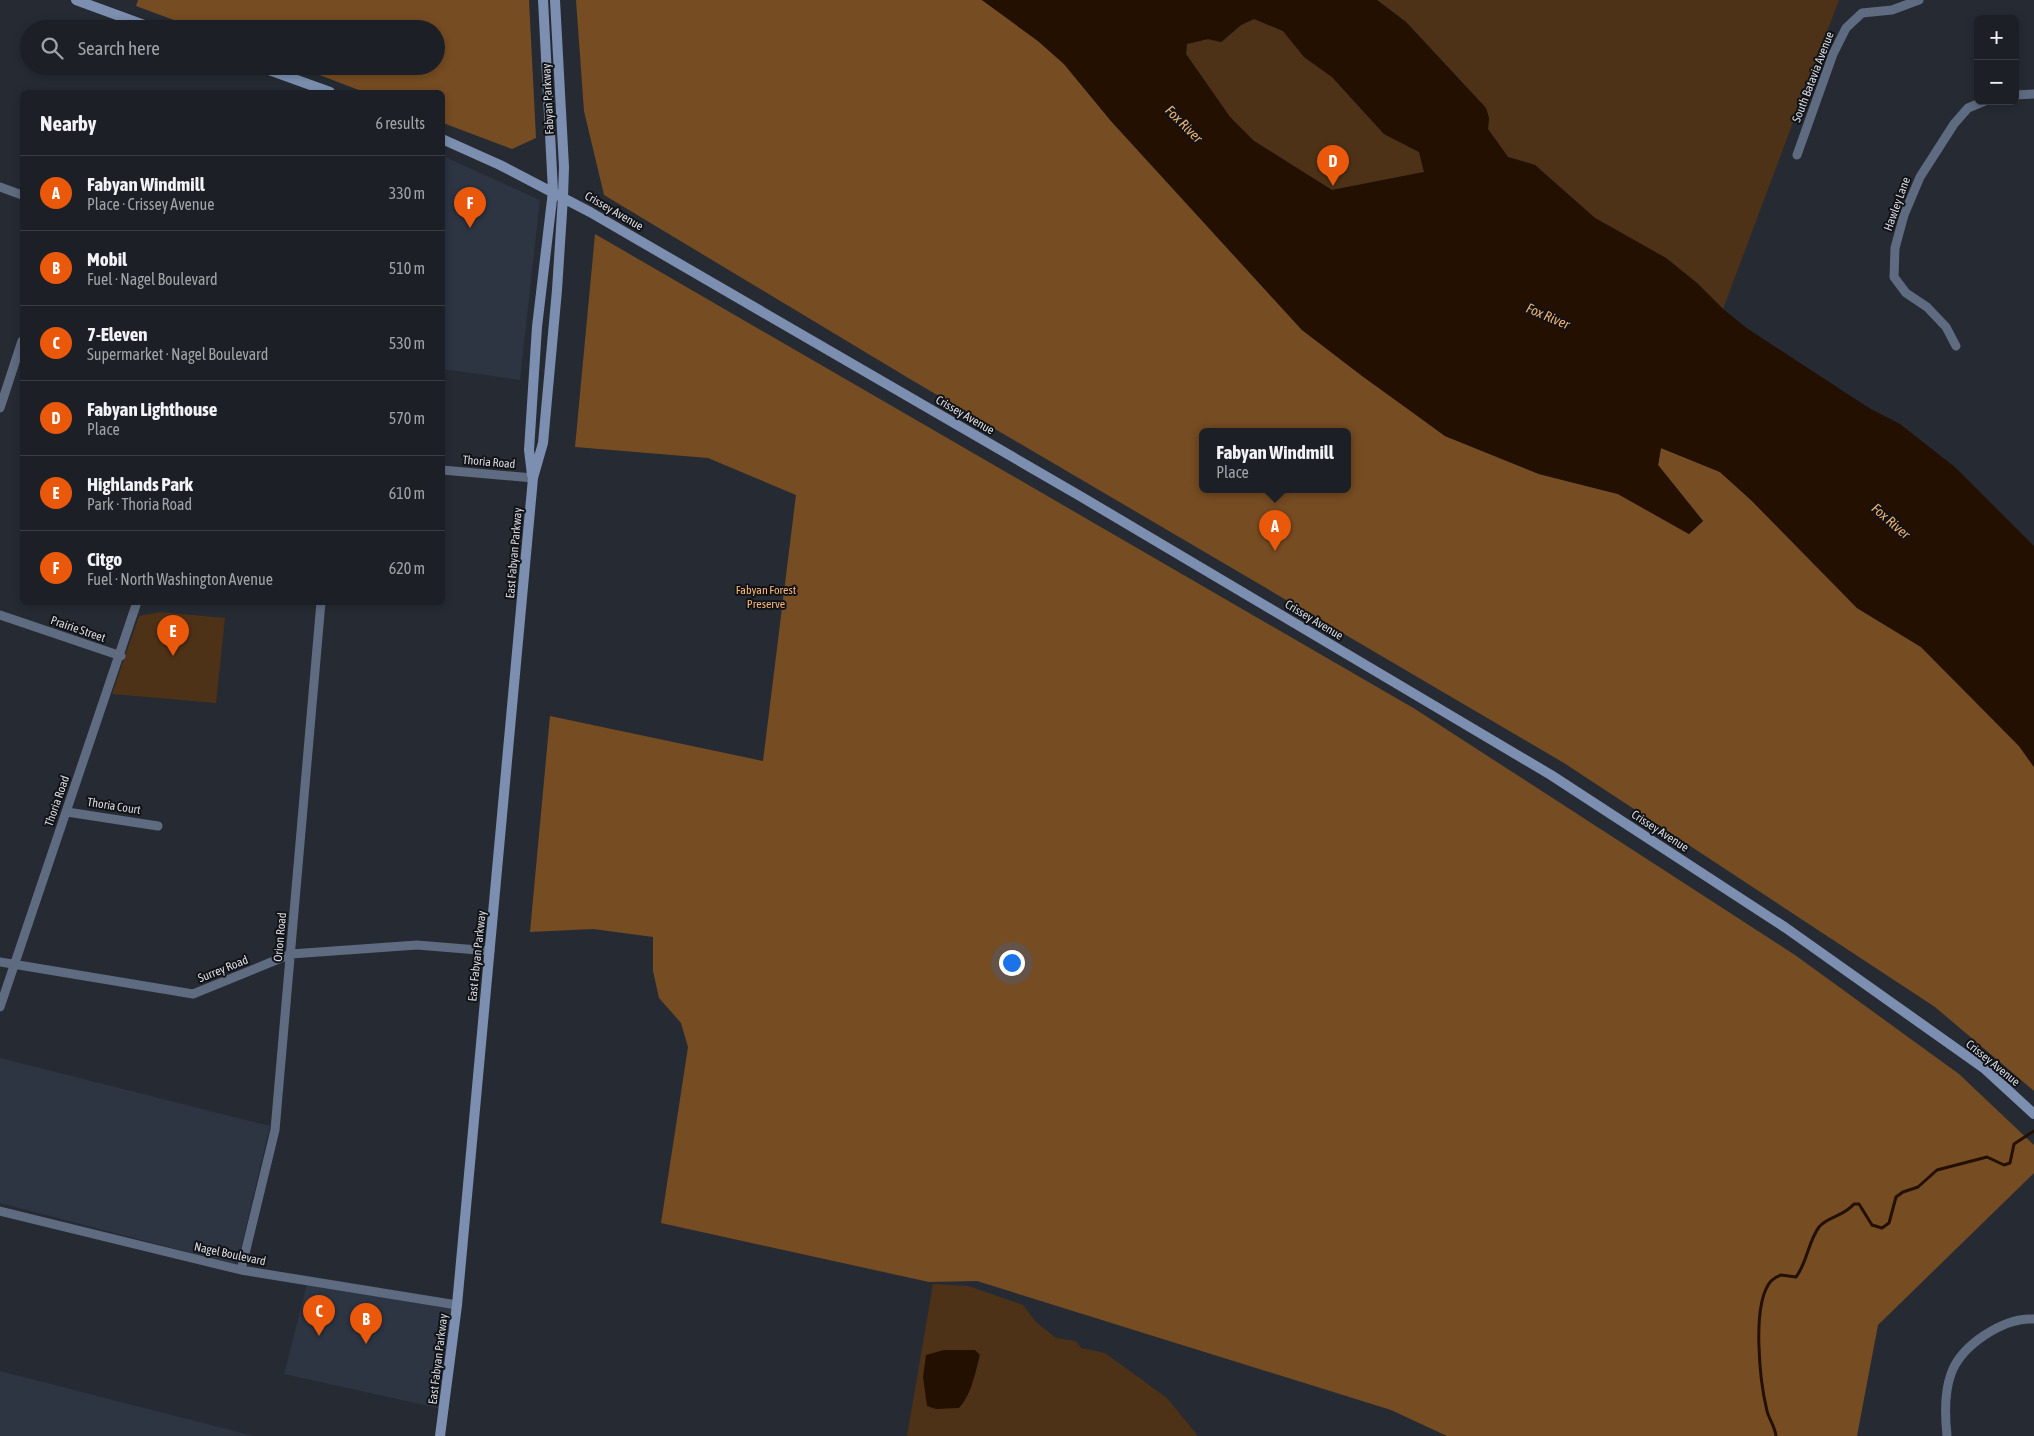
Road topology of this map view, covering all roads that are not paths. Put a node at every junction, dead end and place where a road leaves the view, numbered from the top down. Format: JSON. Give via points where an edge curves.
{"nodes":[{"id":1,"x":76,"y":0,"type":"edge"},
{"id":2,"x":543,"y":0,"type":"edge"},
{"id":3,"x":555,"y":0,"type":"edge"},
{"id":4,"x":1919,"y":0,"type":"edge"},
{"id":5,"x":130,"y":20,"type":"edge"},
{"id":6,"x":283,"y":75,"type":"edge"},
{"id":7,"x":324,"y":90,"type":"edge"},
{"id":8,"x":2034,"y":94,"type":"edge"},
{"id":9,"x":2019,"y":95,"type":"edge"},
{"id":10,"x":1975,"y":105,"type":"edge"},
{"id":11,"x":445,"y":140,"type":"edge"},
{"id":12,"x":1797,"y":155,"type":"dead end"},
{"id":13,"x":0,"y":187,"type":"edge"},
{"id":14,"x":552,"y":191,"type":"junction"},
{"id":15,"x":20,"y":194,"type":"edge"},
{"id":16,"x":563,"y":197,"type":"junction"},
{"id":17,"x":1956,"y":346,"type":"dead end"},
{"id":18,"x":20,"y":347,"type":"edge"},
{"id":19,"x":0,"y":408,"type":"edge"},
{"id":20,"x":445,"y":470,"type":"edge"},
{"id":21,"x":533,"y":478,"type":"junction"},
{"id":22,"x":136,"y":605,"type":"edge"},
{"id":23,"x":321,"y":605,"type":"edge"},
{"id":24,"x":0,"y":615,"type":"edge"},
{"id":25,"x":120,"y":656,"type":"junction"},
{"id":26,"x":67,"y":812,"type":"junction"},
{"id":27,"x":158,"y":826,"type":"dead end"},
{"id":28,"x":490,"y":952,"type":"junction"},
{"id":29,"x":291,"y":954,"type":"junction"},
{"id":30,"x":0,"y":962,"type":"edge"},
{"id":31,"x":13,"y":966,"type":"junction"},
{"id":32,"x":0,"y":1007,"type":"edge"},
{"id":33,"x":2033,"y":1113,"type":"edge"},
{"id":34,"x":0,"y":1211,"type":"edge"},
{"id":35,"x":241,"y":1270,"type":"junction"},
{"id":36,"x":457,"y":1305,"type":"junction"},
{"id":37,"x":2034,"y":1309,"type":"edge"},
{"id":38,"x":2034,"y":1319,"type":"edge"},
{"id":39,"x":440,"y":1436,"type":"edge"},
{"id":40,"x":1947,"y":1436,"type":"edge"}],
"edges":[{"from":1,"to":5,"type":"main road"},
{"from":2,"to":14,"type":"main road","name":"Fabyan Parkway"},
{"from":3,"to":16,"type":"main road","name":"Fabyan Parkway"},
{"from":4,"to":12,"type":"street","name":"South Batavia Avenue","via":[[1892,10],[1862,13],[1846,28],[1833,54]]},
{"from":6,"to":7,"type":"main road"},
{"from":8,"to":9,"type":"street"},
{"from":10,"to":17,"type":"street","name":"Hawley Lane","via":[[1959,118],[1920,177],[1895,248],[1894,277],[1906,293],[1927,307],[1946,327]]},
{"from":11,"to":14,"type":"main road","name":"Crissey Avenue"},
{"from":13,"to":15,"type":"street"},
{"from":14,"to":16,"type":"main road","name":"Crissey Avenue"},
{"from":14,"to":21,"type":"main road","name":"East Fabyan Parkway","via":[[530,431]]},
{"from":16,"to":21,"type":"main road","name":"East Fabyan Parkway","via":[[543,443]]},
{"from":16,"to":33,"type":"main road","name":"Crissey Avenue","via":[[1080,496],[1551,775],[1786,928],[1985,1069]]},
{"from":18,"to":19,"type":"street"},
{"from":20,"to":21,"type":"street","name":"Thoria Road"},
{"from":21,"to":28,"type":"main road","name":"East Fabyan Parkway"},
{"from":22,"to":25,"type":"street","name":"Thoria Road"},
{"from":23,"to":29,"type":"street","name":"Orion Road"},
{"from":24,"to":25,"type":"street","name":"Prairie Street"},
{"from":25,"to":26,"type":"street","name":"Thoria Road"},
{"from":26,"to":27,"type":"street","name":"Thoria Court"},
{"from":26,"to":31,"type":"street","name":"Thoria Road"},
{"from":28,"to":29,"type":"street","name":"Surrey Road","via":[[417,945]]},
{"from":28,"to":36,"type":"main road","name":"East Fabyan Parkway"},
{"from":29,"to":31,"type":"street","name":"Surrey Road","via":[[193,994]]},
{"from":29,"to":35,"type":"street","name":"Orion Road","via":[[275,1130]]},
{"from":30,"to":31,"type":"street","name":"Surrey Road"},
{"from":31,"to":32,"type":"street","name":"Thoria Road"},
{"from":34,"to":35,"type":"street","name":"Nagel Boulevard"},
{"from":35,"to":36,"type":"street","name":"Nagel Boulevard"},
{"from":36,"to":39,"type":"main road","name":"East Fabyan Parkway"},
{"from":37,"to":38,"type":"street"},
{"from":38,"to":40,"type":"street","via":[[1999,1326],[1970,1346],[1951,1373],[1946,1399]]}]}
